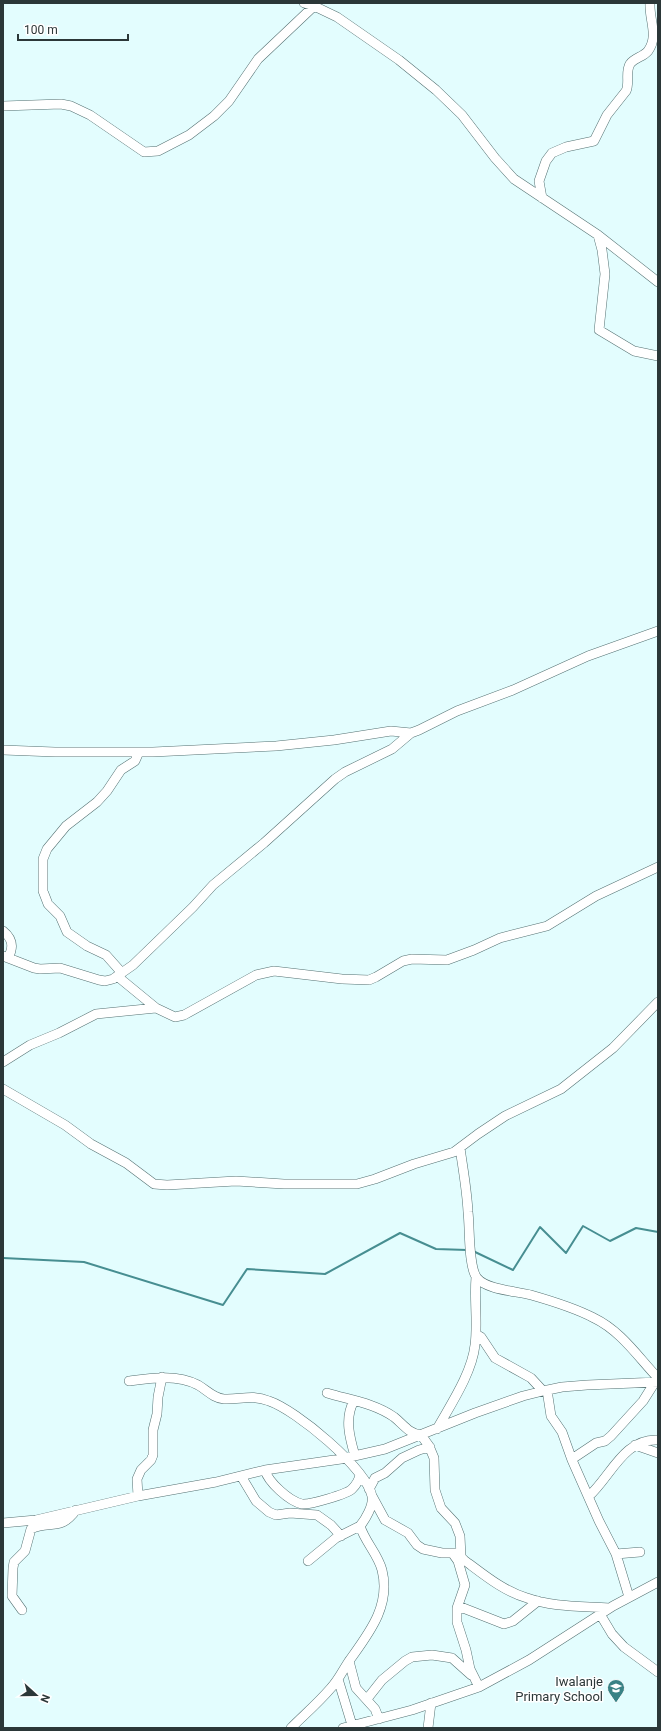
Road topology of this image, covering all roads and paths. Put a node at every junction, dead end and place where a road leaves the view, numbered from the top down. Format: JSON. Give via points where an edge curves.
{"nodes":[{"id":1,"x":304,"y":3,"type":"edge"},
{"id":2,"x":650,"y":3,"type":"edge"},
{"id":3,"x":314,"y":6,"type":"junction"},
{"id":4,"x":3,"y":106,"type":"edge"},
{"id":5,"x":542,"y":198,"type":"junction"},
{"id":6,"x":598,"y":235,"type":"junction"},
{"id":7,"x":658,"y":282,"type":"edge"},
{"id":8,"x":658,"y":356,"type":"edge"},
{"id":9,"x":658,"y":631,"type":"edge"},
{"id":10,"x":410,"y":733,"type":"junction"},
{"id":11,"x":3,"y":750,"type":"edge"},
{"id":12,"x":139,"y":752,"type":"junction"},
{"id":13,"x":658,"y":867,"type":"edge"},
{"id":14,"x":3,"y":931,"type":"edge"},
{"id":15,"x":6,"y":957,"type":"edge"},
{"id":16,"x":120,"y":975,"type":"junction"},
{"id":17,"x":658,"y":1002,"type":"edge"},
{"id":18,"x":156,"y":1008,"type":"junction"},
{"id":19,"x":3,"y":1062,"type":"edge"},
{"id":20,"x":3,"y":1089,"type":"edge"},
{"id":21,"x":460,"y":1148,"type":"junction"},
{"id":22,"x":476,"y":1277,"type":"junction"},
{"id":23,"x":476,"y":1334,"type":"junction"},
{"id":24,"x":162,"y":1377,"type":"junction"},
{"id":25,"x":657,"y":1380,"type":"edge"},
{"id":26,"x":129,"y":1382,"type":"dead end"},
{"id":27,"x":545,"y":1391,"type":"junction"},
{"id":28,"x":327,"y":1393,"type":"dead end"},
{"id":29,"x":354,"y":1401,"type":"junction"},
{"id":30,"x":437,"y":1429,"type":"junction"},
{"id":31,"x":421,"y":1435,"type":"junction"},
{"id":32,"x":658,"y":1440,"type":"edge"},
{"id":33,"x":635,"y":1444,"type":"junction"},
{"id":34,"x":430,"y":1448,"type":"junction"},
{"id":35,"x":658,"y":1453,"type":"edge"},
{"id":36,"x":351,"y":1457,"type":"junction"},
{"id":37,"x":572,"y":1458,"type":"junction"},
{"id":38,"x":265,"y":1470,"type":"junction"},
{"id":39,"x":360,"y":1475,"type":"junction"},
{"id":40,"x":240,"y":1476,"type":"junction"},
{"id":41,"x":371,"y":1493,"type":"junction"},
{"id":42,"x":138,"y":1496,"type":"junction"},
{"id":43,"x":589,"y":1496,"type":"junction"},
{"id":44,"x":76,"y":1510,"type":"junction"},
{"id":45,"x":3,"y":1523,"type":"edge"},
{"id":46,"x":360,"y":1526,"type":"junction"},
{"id":47,"x":341,"y":1536,"type":"junction"},
{"id":48,"x":640,"y":1552,"type":"dead end"},
{"id":49,"x":457,"y":1553,"type":"junction"},
{"id":50,"x":616,"y":1554,"type":"junction"},
{"id":51,"x":308,"y":1561,"type":"dead end"},
{"id":52,"x":658,"y":1582,"type":"edge"},
{"id":53,"x":629,"y":1597,"type":"junction"},
{"id":54,"x":538,"y":1601,"type":"junction"},
{"id":55,"x":458,"y":1606,"type":"junction"},
{"id":56,"x":609,"y":1608,"type":"junction"},
{"id":57,"x":22,"y":1610,"type":"dead end"},
{"id":58,"x":600,"y":1614,"type":"junction"},
{"id":59,"x":349,"y":1661,"type":"junction"},
{"id":60,"x":658,"y":1672,"type":"edge"},
{"id":61,"x":472,"y":1676,"type":"junction"},
{"id":62,"x":338,"y":1680,"type":"junction"},
{"id":63,"x":479,"y":1688,"type":"junction"},
{"id":64,"x":367,"y":1699,"type":"junction"},
{"id":65,"x":431,"y":1703,"type":"junction"},
{"id":66,"x":379,"y":1719,"type":"junction"},
{"id":67,"x":355,"y":1726,"type":"edge"},
{"id":68,"x":291,"y":1728,"type":"edge"},
{"id":69,"x":343,"y":1728,"type":"edge"},
{"id":70,"x":428,"y":1728,"type":"edge"}],
"edges":[{"from":1,"to":3,"type":"street"},
{"from":2,"to":5,"type":"street","via":[[653,39],[648,50],[630,64],[626,92],[607,114],[594,141],[557,150],[548,157],[539,181]]},
{"from":3,"to":4,"type":"street","via":[[258,59],[229,101],[214,116],[189,135],[158,151],[144,152],[90,114],[71,106]]},
{"from":3,"to":5,"type":"street","via":[[337,17],[421,78],[462,115],[509,174]]},
{"from":5,"to":6,"type":"street"},
{"from":6,"to":7,"type":"street"},
{"from":6,"to":8,"type":"street","via":[[605,274],[599,330],[634,351]]},
{"from":9,"to":10,"type":"street","via":[[588,656]]},
{"from":10,"to":12,"type":"street","via":[[390,731],[276,746]]},
{"from":10,"to":16,"type":"street","via":[[392,748],[345,772],[319,791],[260,846],[213,885],[153,946]]},
{"from":11,"to":12,"type":"street"},
{"from":12,"to":16,"type":"street","via":[[135,761],[121,770],[107,791],[89,809],[66,826],[47,849],[44,859],[43,891],[48,904],[60,916],[67,932],[86,946],[110,958]]},
{"from":13,"to":18,"type":"street","via":[[596,896],[547,926],[500,938],[457,957],[403,961],[369,980],[266,972],[184,1015],[175,1017]]},
{"from":14,"to":15,"type":"street","via":[[13,947]]},
{"from":15,"to":16,"type":"street","via":[[34,968],[60,968],[104,981]]},
{"from":16,"to":18,"type":"street","via":[[125,984]]},
{"from":17,"to":21,"type":"street","via":[[613,1048],[582,1074],[552,1094],[494,1123]]},
{"from":18,"to":19,"type":"street","via":[[96,1014],[30,1045]]},
{"from":20,"to":21,"type":"street","via":[[159,1185],[236,1180],[284,1184],[357,1184]]},
{"from":21,"to":22,"type":"street","via":[[470,1250]]},
{"from":22,"to":23,"type":"street"},
{"from":22,"to":25,"type":"street","via":[[486,1285],[532,1296],[596,1318],[637,1352]]},
{"from":23,"to":27,"type":"street","via":[[481,1337],[495,1358],[531,1378]]},
{"from":23,"to":30,"type":"street","via":[[475,1349],[469,1368]]},
{"from":24,"to":26,"type":"street"},
{"from":24,"to":36,"type":"street","via":[[188,1381],[217,1398],[252,1397],[268,1400],[304,1422]]},
{"from":24,"to":42,"type":"street","via":[[153,1430],[153,1455],[137,1479]]},
{"from":25,"to":27,"type":"street"},
{"from":25,"to":37,"type":"street","via":[[644,1401],[611,1436]]},
{"from":27,"to":30,"type":"street","via":[[523,1396]]},
{"from":27,"to":37,"type":"street","via":[[551,1416],[562,1432]]},
{"from":28,"to":29,"type":"street"},
{"from":29,"to":31,"type":"street","via":[[376,1406],[394,1417],[414,1435]]},
{"from":29,"to":36,"type":"street","via":[[349,1416]]},
{"from":30,"to":31,"type":"street"},
{"from":31,"to":34,"type":"street"},
{"from":31,"to":36,"type":"street","via":[[385,1449]]},
{"from":32,"to":33,"type":"street","via":[[644,1440]]},
{"from":33,"to":35,"type":"street"},
{"from":33,"to":43,"type":"street"},
{"from":34,"to":41,"type":"street","via":[[402,1458],[375,1478]]},
{"from":34,"to":49,"type":"street","via":[[434,1458],[435,1490],[441,1508],[458,1530],[461,1542]]},
{"from":36,"to":38,"type":"street"},
{"from":36,"to":39,"type":"street"},
{"from":37,"to":43,"type":"street"},
{"from":38,"to":39,"type":"street","via":[[266,1476],[286,1495],[303,1504],[347,1492],[356,1485]]},
{"from":38,"to":40,"type":"street"},
{"from":39,"to":41,"type":"street"},
{"from":40,"to":42,"type":"street"},
{"from":40,"to":47,"type":"street","via":[[256,1501],[269,1512],[276,1515],[317,1515]]},
{"from":41,"to":46,"type":"street","via":[[366,1516]]},
{"from":41,"to":49,"type":"street","via":[[384,1520],[408,1534],[417,1545]]},
{"from":42,"to":44,"type":"street"},
{"from":43,"to":50,"type":"street"},
{"from":44,"to":45,"type":"street","via":[[36,1520]]},
{"from":44,"to":57,"type":"street","via":[[65,1522],[31,1529],[25,1551],[14,1562],[13,1568],[12,1596]]},
{"from":46,"to":47,"type":"street"},
{"from":46,"to":59,"type":"street","via":[[382,1569],[384,1596],[378,1616]]},
{"from":47,"to":51,"type":"street"},
{"from":48,"to":50,"type":"street"},
{"from":49,"to":54,"type":"street","via":[[495,1583]]},
{"from":49,"to":55,"type":"street","via":[[465,1586]]},
{"from":50,"to":53,"type":"street"},
{"from":52,"to":53,"type":"street"},
{"from":53,"to":56,"type":"street"},
{"from":54,"to":55,"type":"street","via":[[513,1621],[504,1624]]},
{"from":54,"to":56,"type":"street"},
{"from":55,"to":61,"type":"street","via":[[457,1622]]},
{"from":56,"to":58,"type":"street"},
{"from":58,"to":60,"type":"street","via":[[612,1634],[624,1647]]},
{"from":58,"to":63,"type":"street","via":[[529,1660]]},
{"from":59,"to":62,"type":"street"},
{"from":59,"to":64,"type":"street","via":[[356,1688]]},
{"from":61,"to":63,"type":"street"},
{"from":61,"to":64,"type":"street","via":[[452,1658],[432,1655],[412,1657],[382,1680]]},
{"from":62,"to":67,"type":"street"},
{"from":62,"to":68,"type":"street"},
{"from":63,"to":65,"type":"street"},
{"from":64,"to":66,"type":"street"},
{"from":65,"to":66,"type":"street"},
{"from":65,"to":70,"type":"street"},
{"from":66,"to":67,"type":"street"},
{"from":67,"to":69,"type":"street"}]}
